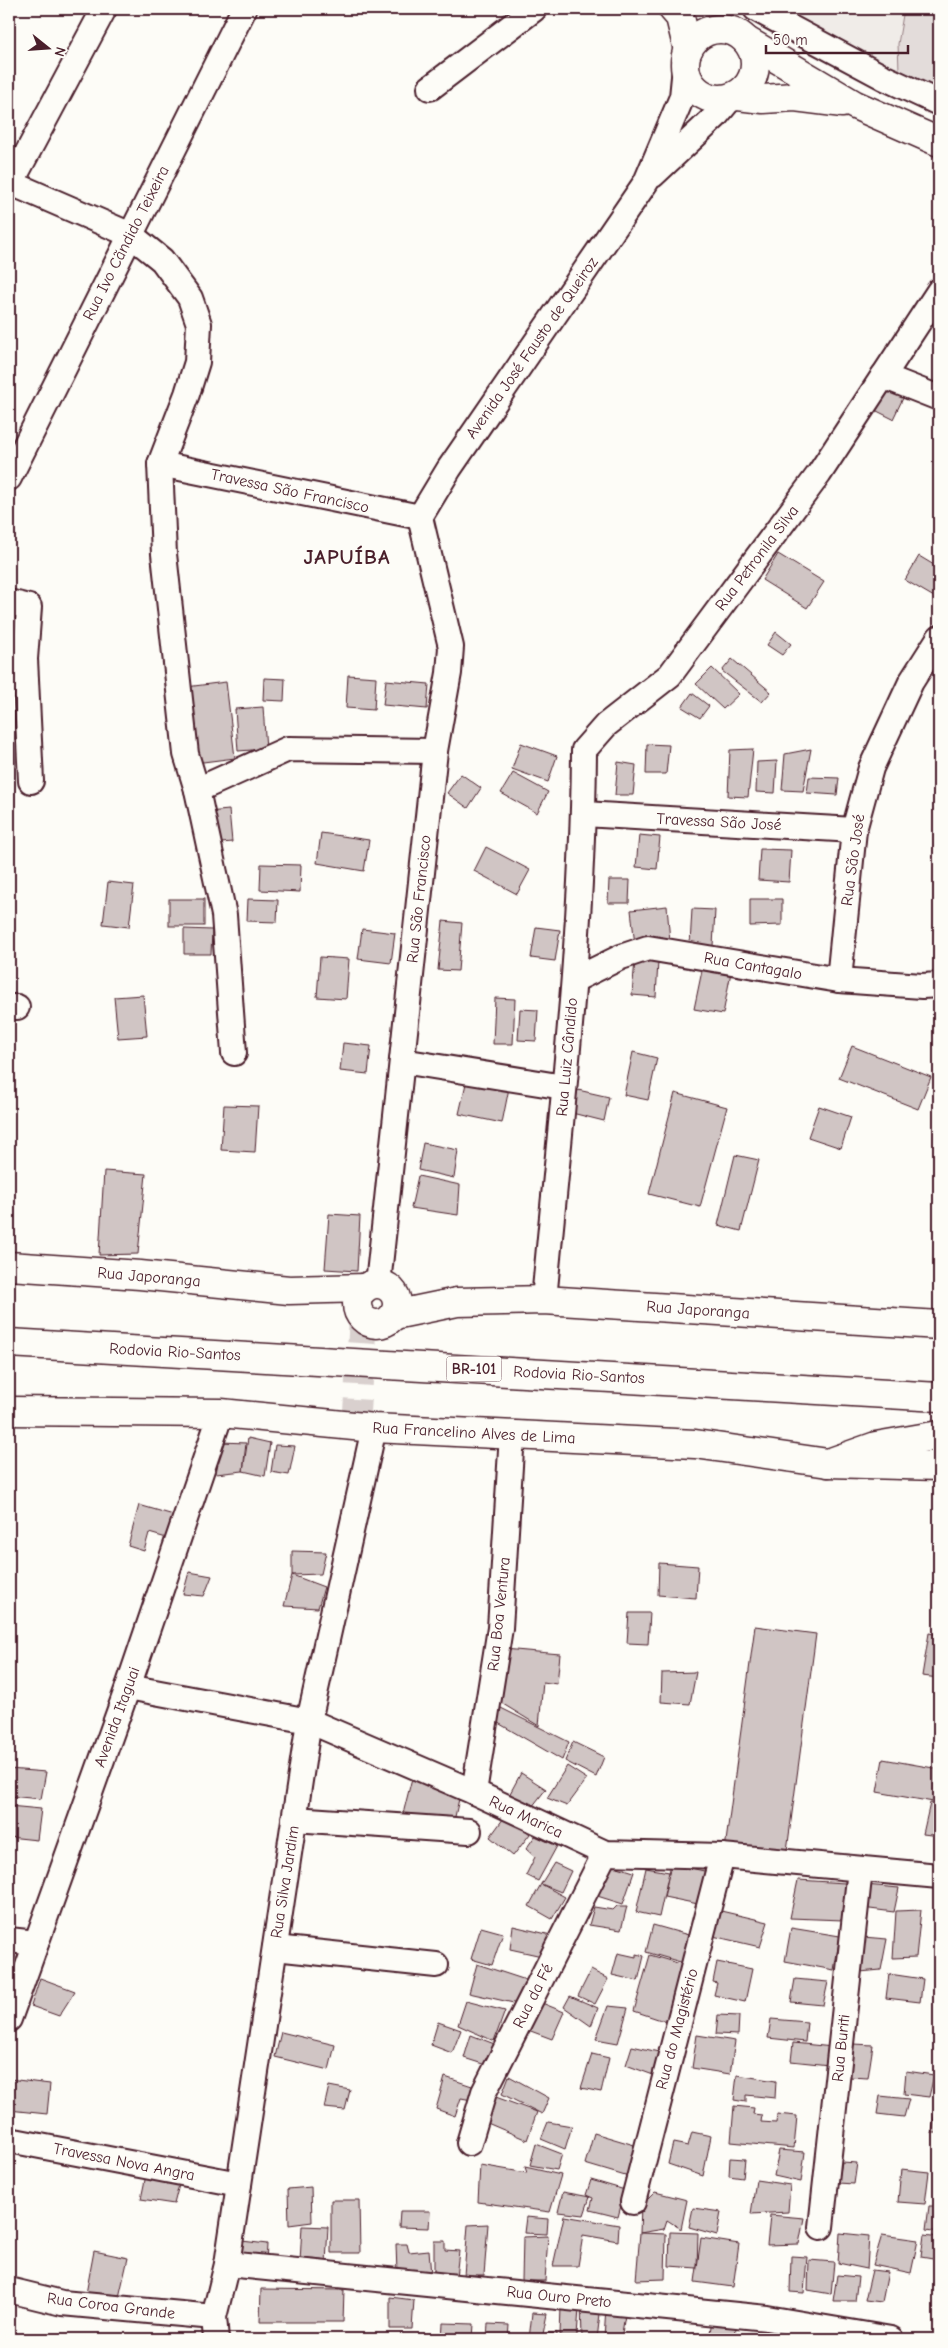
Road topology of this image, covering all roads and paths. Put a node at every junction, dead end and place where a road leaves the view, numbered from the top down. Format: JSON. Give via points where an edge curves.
{"nodes":[{"id":1,"x":104,"y":9,"type":"edge"},
{"id":2,"x":244,"y":9,"type":"edge"},
{"id":3,"x":534,"y":9,"type":"edge"},
{"id":4,"x":673,"y":9,"type":"edge"},
{"id":5,"x":704,"y":9,"type":"edge"},
{"id":6,"x":756,"y":9,"type":"edge"},
{"id":7,"x":738,"y":35,"type":"junction"},
{"id":8,"x":686,"y":58,"type":"junction"},
{"id":9,"x":430,"y":88,"type":"dead end"},
{"id":10,"x":734,"y":98,"type":"junction"},
{"id":11,"x":939,"y":103,"type":"edge"},
{"id":12,"x":855,"y":105,"type":"junction"},
{"id":13,"x":939,"y":142,"type":"edge"},
{"id":14,"x":646,"y":182,"type":"junction"},
{"id":15,"x":10,"y":185,"type":"edge"},
{"id":16,"x":131,"y":235,"type":"junction"},
{"id":17,"x":939,"y":291,"type":"edge"},
{"id":18,"x":883,"y":376,"type":"junction"},
{"id":19,"x":939,"y":398,"type":"edge"},
{"id":20,"x":160,"y":464,"type":"junction"},
{"id":21,"x":9,"y":478,"type":"edge"},
{"id":22,"x":420,"y":517,"type":"junction"},
{"id":23,"x":9,"y":602,"type":"edge"},
{"id":24,"x":937,"y":646,"type":"edge"},
{"id":25,"x":435,"y":751,"type":"junction"},
{"id":26,"x":31,"y":781,"type":"dead end"},
{"id":27,"x":197,"y":790,"type":"junction"},
{"id":28,"x":584,"y":814,"type":"junction"},
{"id":29,"x":854,"y":830,"type":"junction"},
{"id":30,"x":574,"y":980,"type":"junction"},
{"id":31,"x":839,"y":980,"type":"junction"},
{"id":32,"x":939,"y":985,"type":"edge"},
{"id":33,"x":234,"y":1053,"type":"dead end"},
{"id":34,"x":402,"y":1061,"type":"junction"},
{"id":35,"x":564,"y":1087,"type":"junction"},
{"id":36,"x":9,"y":1266,"type":"edge"},
{"id":37,"x":372,"y":1292,"type":"junction"},
{"id":38,"x":544,"y":1300,"type":"junction"},
{"id":39,"x":456,"y":1302,"type":"junction"},
{"id":40,"x":394,"y":1315,"type":"junction"},
{"id":41,"x":939,"y":1326,"type":"edge"},
{"id":42,"x":9,"y":1342,"type":"edge"},
{"id":43,"x":939,"y":1397,"type":"edge"},
{"id":44,"x":9,"y":1411,"type":"edge"},
{"id":45,"x":221,"y":1414,"type":"junction"},
{"id":46,"x":374,"y":1428,"type":"junction"},
{"id":47,"x":512,"y":1434,"type":"junction"},
{"id":48,"x":939,"y":1435,"type":"edge"},
{"id":49,"x":828,"y":1462,"type":"junction"},
{"id":50,"x":939,"y":1466,"type":"edge"},
{"id":51,"x":128,"y":1687,"type":"junction"},
{"id":52,"x":309,"y":1721,"type":"junction"},
{"id":53,"x":474,"y":1792,"type":"junction"},
{"id":54,"x":294,"y":1819,"type":"junction"},
{"id":55,"x":469,"y":1832,"type":"dead end"},
{"id":56,"x":605,"y":1853,"type":"junction"},
{"id":57,"x":722,"y":1856,"type":"junction"},
{"id":58,"x":860,"y":1869,"type":"junction"},
{"id":59,"x":939,"y":1876,"type":"edge"},
{"id":60,"x":9,"y":1940,"type":"edge"},
{"id":61,"x":36,"y":1943,"type":"junction"},
{"id":62,"x":275,"y":1948,"type":"junction"},
{"id":63,"x":436,"y":1966,"type":"dead end"},
{"id":64,"x":9,"y":2019,"type":"edge"},
{"id":65,"x":9,"y":2140,"type":"edge"},
{"id":66,"x":469,"y":2143,"type":"dead end"},
{"id":67,"x":239,"y":2184,"type":"junction"},
{"id":68,"x":633,"y":2202,"type":"dead end"},
{"id":69,"x":821,"y":2227,"type":"dead end"},
{"id":70,"x":227,"y":2264,"type":"junction"},
{"id":71,"x":9,"y":2290,"type":"edge"},
{"id":72,"x":215,"y":2328,"type":"edge"},
{"id":73,"x":891,"y":2339,"type":"edge"}],
"edges":[{"from":1,"to":15,"type":"street"},
{"from":2,"to":16,"type":"street","name":"Rua Ivo Cãndido Teixeira"},
{"from":3,"to":9,"type":"street"},
{"from":4,"to":8,"type":"main road","via":[[680,18]]},
{"from":5,"to":7,"type":"main road"},
{"from":6,"to":11,"type":"street"},
{"from":7,"to":8,"type":"main road","via":[[716,29],[705,32],[695,40]]},
{"from":7,"to":10,"type":"main road","via":[[756,61],[751,82]]},
{"from":7,"to":12,"type":"main road"},
{"from":8,"to":10,"type":"main road","via":[[690,82],[696,90],[715,100]]},
{"from":8,"to":14,"type":"street","name":"Avenida José Fausto de Queiroz","via":[[682,97]]},
{"from":10,"to":12,"type":"main road","via":[[795,98]]},
{"from":10,"to":14,"type":"street","name":"Avenida José Fausto de Queiroz"},
{"from":12,"to":13,"type":"main road"},
{"from":14,"to":22,"type":"street","name":"Avenida José Fausto de Queiroz","via":[[448,469]]},
{"from":15,"to":16,"type":"street"},
{"from":16,"to":20,"type":"street","via":[[162,260],[190,298],[200,324],[197,362]]},
{"from":16,"to":21,"type":"street","name":"Rua Ivo Cãndido Teixeira"},
{"from":17,"to":18,"type":"street","name":"Rua Petronila Silva"},
{"from":18,"to":19,"type":"street"},
{"from":18,"to":28,"type":"street","name":"Rua Petronila Silva","via":[[819,474],[670,676],[606,725],[584,750]]},
{"from":20,"to":22,"type":"street","name":"Travessa São Francisco"},
{"from":20,"to":27,"type":"street","via":[[164,554],[185,744]]},
{"from":22,"to":25,"type":"street","name":"Rua São Francisco","via":[[451,648]]},
{"from":23,"to":26,"type":"street","via":[[29,607],[25,659]]},
{"from":24,"to":29,"type":"street","name":"Rua São José","via":[[911,682],[872,768]]},
{"from":25,"to":27,"type":"street","via":[[288,749]]},
{"from":25,"to":34,"type":"street","name":"Rua São Francisco"},
{"from":27,"to":33,"type":"street","via":[[224,915]]},
{"from":28,"to":29,"type":"street","name":"Travessa São José"},
{"from":28,"to":30,"type":"street","name":"Rua Luiz Cândido"},
{"from":29,"to":31,"type":"street","name":"Rua São José"},
{"from":30,"to":31,"type":"street","name":"Rua Cantagalo","via":[[620,957],[648,948]]},
{"from":30,"to":35,"type":"street","name":"Rua Luiz Cândido"},
{"from":31,"to":32,"type":"street","name":"Rua Cantagalo"},
{"from":34,"to":35,"type":"street"},
{"from":34,"to":37,"type":"street","name":"Rua São Francisco"},
{"from":35,"to":38,"type":"street","name":"Rua Luiz Cândido"},
{"from":36,"to":37,"type":"main road","name":"Rua Japoranga","via":[[289,1290]]},
{"from":37,"to":39,"type":"main road","name":"Rua Japoranga"},
{"from":37,"to":40,"type":"main road","via":[[396,1297]]},
{"from":37,"to":40,"type":"main road","name":"Rua Japoranga","via":[[363,1319],[372,1324],[384,1323]]},
{"from":38,"to":39,"type":"main road","name":"Rua Japoranga"},
{"from":38,"to":41,"type":"main road","name":"Rua Japoranga"},
{"from":39,"to":40,"type":"main road","name":"Rua Japoranga"},
{"from":42,"to":43,"type":"main road","name":"Rodovia Rio-Santos","number":"BR-101"},
{"from":44,"to":45,"type":"main road","name":"Rua Francelino Alves de Lima"},
{"from":45,"to":46,"type":"main road","name":"Rua Francelino Alves de Lima"},
{"from":45,"to":51,"type":"street","name":"Avenida Itaguai"},
{"from":46,"to":47,"type":"main road","name":"Rua Francelino Alves de Lima"},
{"from":46,"to":52,"type":"street","name":"Rua Silva Jardim"},
{"from":47,"to":49,"type":"main road","name":"Rua Francelino Alves de Lima","via":[[695,1444]]},
{"from":47,"to":53,"type":"street","name":"Rua Boa Ventura","via":[[500,1628]]},
{"from":48,"to":49,"type":"main road","via":[[876,1446]]},
{"from":49,"to":50,"type":"main road","name":"Rua Francelino Alves de Lima"},
{"from":51,"to":52,"type":"street","name":"Rua Marica"},
{"from":51,"to":61,"type":"street","name":"Avenida Itaguai"},
{"from":52,"to":53,"type":"street","name":"Rua Marica"},
{"from":52,"to":54,"type":"street","name":"Rua Silva Jardim"},
{"from":53,"to":56,"type":"street","name":"Rua Marica"},
{"from":54,"to":55,"type":"street"},
{"from":54,"to":62,"type":"street","name":"Rua Silva Jardim"},
{"from":56,"to":57,"type":"street","name":"Rua Marica"},
{"from":56,"to":66,"type":"street","name":"Rua da Fé","via":[[484,2092]]},
{"from":57,"to":58,"type":"street","name":"Rua Marica"},
{"from":57,"to":68,"type":"street","name":"Rua do Magistério"},
{"from":58,"to":59,"type":"street","name":"Rua Marica"},
{"from":58,"to":69,"type":"street","name":"Rua Buriti"},
{"from":60,"to":61,"type":"street"},
{"from":61,"to":64,"type":"street","name":"Avenida Itaguai"},
{"from":62,"to":63,"type":"street"},
{"from":62,"to":67,"type":"street","name":"Rua Silva Jardim"},
{"from":65,"to":67,"type":"street","name":"Travessa Nova Angra"},
{"from":67,"to":70,"type":"street","name":"Rua Silva Jardim"},
{"from":70,"to":72,"type":"street","name":"Rua Silva Jardim"},
{"from":70,"to":73,"type":"street","name":"Rua Ouro Preto","via":[[767,2318]]},
{"from":71,"to":72,"type":"street","name":"Rua Coroa Grande","via":[[62,2303]]}]}
